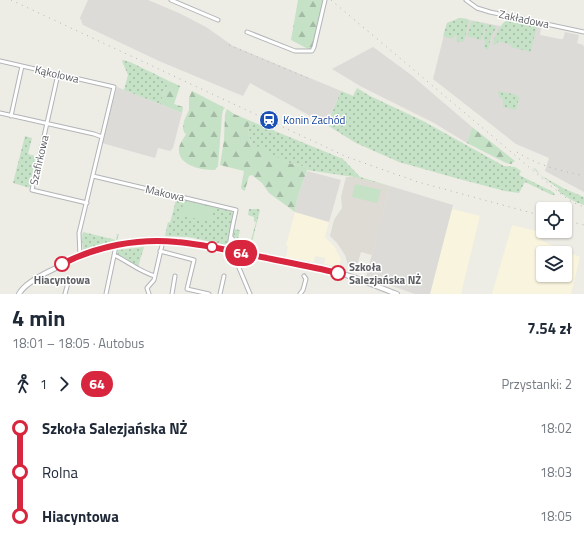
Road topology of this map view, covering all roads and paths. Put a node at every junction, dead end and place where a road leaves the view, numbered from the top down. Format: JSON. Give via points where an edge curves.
{"nodes":[{"id":1,"x":171,"y":0,"type":"edge"},
{"id":2,"x":325,"y":0,"type":"edge"},
{"id":3,"x":466,"y":0,"type":"edge"},
{"id":4,"x":218,"y":20,"type":"dead end"},
{"id":5,"x":247,"y":32,"type":"dead end"},
{"id":6,"x":584,"y":32,"type":"edge"},
{"id":7,"x":0,"y":61,"type":"edge"},
{"id":8,"x":22,"y":66,"type":"junction"},
{"id":9,"x":58,"y":74,"type":"junction"},
{"id":10,"x":0,"y":113,"type":"edge"},
{"id":11,"x":11,"y":116,"type":"junction"},
{"id":12,"x":47,"y":124,"type":"junction"},
{"id":13,"x":102,"y":137,"type":"junction"},
{"id":14,"x":93,"y":176,"type":"junction"},
{"id":15,"x":87,"y":203,"type":"junction"},
{"id":16,"x":232,"y":230,"type":"junction"},
{"id":17,"x":163,"y":241,"type":"junction"},
{"id":18,"x":229,"y":244,"type":"junction"},
{"id":19,"x":233,"y":244,"type":"junction"},
{"id":20,"x":116,"y":246,"type":"junction"},
{"id":21,"x":224,"y":250,"type":"junction"},
{"id":22,"x":160,"y":251,"type":"junction"},
{"id":23,"x":230,"y":251,"type":"junction"},
{"id":24,"x":244,"y":254,"type":"junction"},
{"id":25,"x":114,"y":255,"type":"junction"},
{"id":26,"x":80,"y":256,"type":"junction"},
{"id":27,"x":237,"y":264,"type":"junction"},
{"id":28,"x":155,"y":276,"type":"junction"},
{"id":29,"x":175,"y":276,"type":"dead end"},
{"id":30,"x":224,"y":276,"type":"dead end"},
{"id":31,"x":304,"y":276,"type":"dead end"},
{"id":32,"x":69,"y":279,"type":"dead end"},
{"id":33,"x":27,"y":287,"type":"junction"},
{"id":34,"x":15,"y":294,"type":"edge"},
{"id":35,"x":20,"y":294,"type":"edge"},
{"id":36,"x":65,"y":294,"type":"edge"},
{"id":37,"x":106,"y":294,"type":"edge"},
{"id":38,"x":149,"y":294,"type":"edge"},
{"id":39,"x":172,"y":294,"type":"edge"},
{"id":40,"x":209,"y":294,"type":"edge"},
{"id":41,"x":220,"y":294,"type":"edge"},
{"id":42,"x":250,"y":294,"type":"edge"},
{"id":43,"x":300,"y":294,"type":"edge"},
{"id":44,"x":397,"y":294,"type":"edge"}],
"edges":[{"from":1,"to":4,"type":"street"},
{"from":2,"to":5,"type":"street","via":[[312,51],[295,51]]},
{"from":3,"to":6,"type":"street","name":"Zakładowa","via":[[477,8],[490,12]]},
{"from":7,"to":8,"type":"street","name":"Kąkolowa"},
{"from":8,"to":9,"type":"street","name":"Kąkolowa"},
{"from":8,"to":11,"type":"street"},
{"from":9,"to":12,"type":"street","name":"Szafirkowa"},
{"from":9,"to":13,"type":"street","name":"Kąkolowa","via":[[114,86]]},
{"from":10,"to":11,"type":"street"},
{"from":11,"to":12,"type":"street"},
{"from":12,"to":13,"type":"street"},
{"from":12,"to":15,"type":"street","name":"Szafirkowa","via":[[32,190]]},
{"from":13,"to":14,"type":"street"},
{"from":14,"to":15,"type":"street"},
{"from":14,"to":16,"type":"street","name":"Makowa","via":[[236,210]]},
{"from":15,"to":26,"type":"street","via":[[79,234]]},
{"from":16,"to":18,"type":"street"},
{"from":16,"to":19,"type":"street"},
{"from":17,"to":20,"type":"street"},
{"from":17,"to":21,"type":"street"},
{"from":17,"to":22,"type":"street"},
{"from":18,"to":21,"type":"street"},
{"from":18,"to":23,"type":"street"},
{"from":19,"to":23,"type":"street"},
{"from":19,"to":24,"type":"street"},
{"from":20,"to":25,"type":"street"},
{"from":20,"to":26,"type":"street"},
{"from":21,"to":23,"type":"street"},
{"from":22,"to":28,"type":"street"},
{"from":22,"to":40,"type":"street","via":[[194,260],[187,289]]},
{"from":23,"to":24,"type":"street"},
{"from":23,"to":27,"type":"street","via":[[230,259]]},
{"from":24,"to":27,"type":"street","via":[[239,257]]},
{"from":24,"to":44,"type":"street","via":[[338,273]]},
{"from":25,"to":28,"type":"street","via":[[143,273]]},
{"from":25,"to":37,"type":"street"},
{"from":26,"to":33,"type":"street","via":[[48,272]]},
{"from":27,"to":42,"type":"street"},
{"from":28,"to":38,"type":"street","via":[[147,287]]},
{"from":29,"to":39,"type":"street"},
{"from":30,"to":41,"type":"street"},
{"from":31,"to":43,"type":"street","via":[[306,279]]},
{"from":32,"to":36,"type":"street"},
{"from":33,"to":34,"type":"street"},
{"from":33,"to":35,"type":"street"}]}
